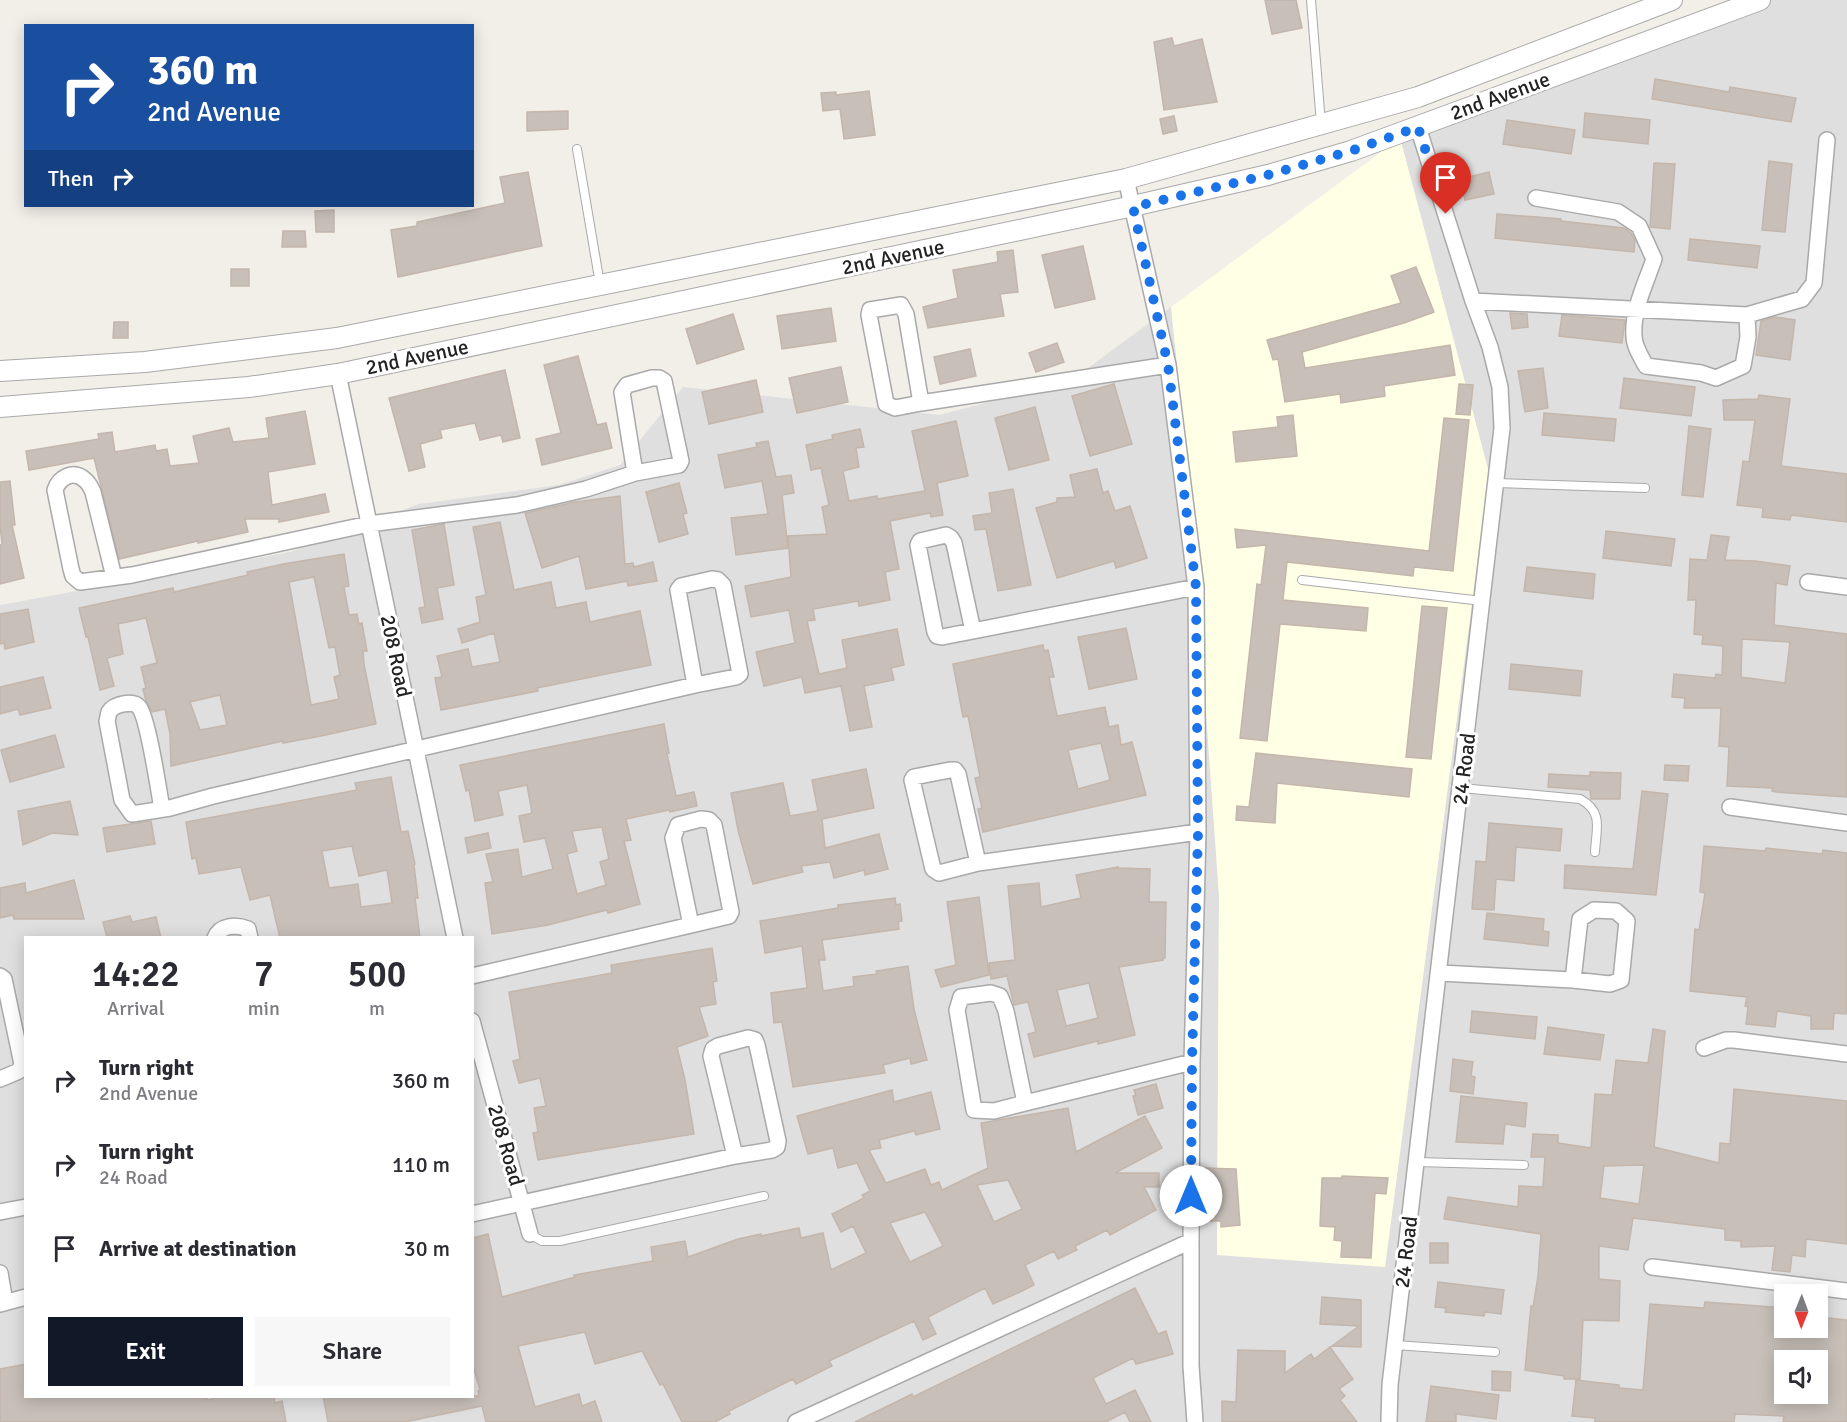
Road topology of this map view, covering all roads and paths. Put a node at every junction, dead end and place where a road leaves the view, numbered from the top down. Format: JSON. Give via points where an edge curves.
{"nodes":[{"id":1,"x":1311,"y":0,"type":"edge"},
{"id":2,"x":1672,"y":0,"type":"edge"},
{"id":3,"x":1760,"y":0,"type":"edge"},
{"id":4,"x":1321,"y":125,"type":"junction"},
{"id":5,"x":1418,"y":127,"type":"junction"},
{"id":6,"x":1827,"y":140,"type":"dead end"},
{"id":7,"x":577,"y":148,"type":"dead end"},
{"id":8,"x":1126,"y":179,"type":"junction"},
{"id":9,"x":1536,"y":198,"type":"dead end"},
{"id":10,"x":1133,"y":207,"type":"junction"},
{"id":11,"x":600,"y":284,"type":"junction"},
{"id":12,"x":1473,"y":301,"type":"junction"},
{"id":13,"x":1637,"y":310,"type":"junction"},
{"id":14,"x":1748,"y":315,"type":"junction"},
{"id":15,"x":1168,"y":365,"type":"junction"},
{"id":16,"x":0,"y":371,"type":"edge"},
{"id":17,"x":338,"y":374,"type":"junction"},
{"id":18,"x":921,"y":403,"type":"junction"},
{"id":19,"x":0,"y":407,"type":"edge"},
{"id":20,"x":635,"y":473,"type":"junction"},
{"id":21,"x":1497,"y":483,"type":"junction"},
{"id":22,"x":1645,"y":488,"type":"dead end"},
{"id":23,"x":369,"y":524,"type":"junction"},
{"id":24,"x":114,"y":577,"type":"junction"},
{"id":25,"x":1302,"y":580,"type":"dead end"},
{"id":26,"x":1808,"y":582,"type":"dead end"},
{"id":27,"x":1196,"y":587,"type":"junction"},
{"id":28,"x":1847,"y":587,"type":"edge"},
{"id":29,"x":1483,"y":601,"type":"junction"},
{"id":30,"x":973,"y":631,"type":"junction"},
{"id":31,"x":695,"y":685,"type":"junction"},
{"id":32,"x":416,"y":749,"type":"junction"},
{"id":33,"x":1461,"y":788,"type":"junction"},
{"id":34,"x":1730,"y":807,"type":"dead end"},
{"id":35,"x":162,"y":809,"type":"junction"},
{"id":36,"x":1847,"y":823,"type":"edge"},
{"id":37,"x":1198,"y":832,"type":"junction"},
{"id":38,"x":1595,"y":852,"type":"dead end"},
{"id":39,"x":978,"y":863,"type":"junction"},
{"id":40,"x":691,"y":925,"type":"junction"},
{"id":41,"x":216,"y":936,"type":"edge"},
{"id":42,"x":250,"y":936,"type":"edge"},
{"id":43,"x":455,"y":936,"type":"edge"},
{"id":44,"x":1440,"y":973,"type":"junction"},
{"id":45,"x":0,"y":976,"type":"edge"},
{"id":46,"x":474,"y":976,"type":"edge"},
{"id":47,"x":1574,"y":980,"type":"junction"},
{"id":48,"x":474,"y":1028,"type":"edge"},
{"id":49,"x":1704,"y":1048,"type":"dead end"},
{"id":50,"x":1847,"y":1054,"type":"edge"},
{"id":51,"x":1192,"y":1062,"type":"junction"},
{"id":52,"x":0,"y":1079,"type":"edge"},
{"id":53,"x":1025,"y":1102,"type":"junction"},
{"id":54,"x":735,"y":1156,"type":"junction"},
{"id":55,"x":1417,"y":1162,"type":"junction"},
{"id":56,"x":1524,"y":1165,"type":"dead end"},
{"id":57,"x":764,"y":1196,"type":"dead end"},
{"id":58,"x":523,"y":1203,"type":"junction"},
{"id":59,"x":24,"y":1207,"type":"edge"},
{"id":60,"x":0,"y":1212,"type":"edge"},
{"id":61,"x":474,"y":1214,"type":"edge"},
{"id":62,"x":530,"y":1234,"type":"joint"},
{"id":63,"x":1191,"y":1241,"type":"junction"},
{"id":64,"x":1652,"y":1267,"type":"dead end"},
{"id":65,"x":0,"y":1273,"type":"edge"},
{"id":66,"x":1847,"y":1291,"type":"edge"},
{"id":67,"x":24,"y":1298,"type":"edge"},
{"id":68,"x":3,"y":1303,"type":"edge"},
{"id":69,"x":1395,"y":1345,"type":"junction"},
{"id":70,"x":1495,"y":1352,"type":"dead end"},
{"id":71,"x":796,"y":1422,"type":"edge"},
{"id":72,"x":1194,"y":1422,"type":"edge"},
{"id":73,"x":1389,"y":1422,"type":"edge"}],
"edges":[{"from":1,"to":4,"type":"lane"},
{"from":2,"to":4,"type":"street","name":"2nd Avenue","via":[[1418,97]]},
{"from":3,"to":5,"type":"street","name":"2nd Avenue"},
{"from":4,"to":8,"type":"street","name":"2nd Avenue"},
{"from":5,"to":10,"type":"street","name":"2nd Avenue","via":[[1268,175]]},
{"from":5,"to":12,"type":"street","name":"24 Road"},
{"from":6,"to":14,"type":"street","via":[[1814,283],[1802,299]]},
{"from":7,"to":11,"type":"lane"},
{"from":8,"to":10,"type":"street"},
{"from":8,"to":11,"type":"street","name":"2nd Avenue"},
{"from":9,"to":13,"type":"street","via":[[1618,212],[1638,226],[1654,259]]},
{"from":10,"to":15,"type":"street"},
{"from":10,"to":17,"type":"street","name":"2nd Avenue"},
{"from":11,"to":16,"type":"street","name":"2nd Avenue","via":[[337,338],[144,362]]},
{"from":12,"to":13,"type":"street"},
{"from":12,"to":21,"type":"street","name":"24 Road","via":[[1491,347],[1500,387],[1502,428]]},
{"from":13,"to":14,"type":"street"},
{"from":13,"to":14,"type":"street","via":[[1634,337],[1646,366],[1716,378],[1743,366]]},
{"from":15,"to":18,"type":"street"},
{"from":15,"to":27,"type":"street"},
{"from":17,"to":19,"type":"street","name":"2nd Avenue","via":[[249,387]]},
{"from":17,"to":23,"type":"street","name":"208 Road"},
{"from":18,"to":18,"type":"street","via":[[904,309],[901,305],[870,310],[886,404],[895,408]]},
{"from":20,"to":20,"type":"street","via":[[679,465],[681,461],[664,381],[659,378],[627,385],[622,392]]},
{"from":20,"to":23,"type":"street","via":[[517,505]]},
{"from":21,"to":22,"type":"lane"},
{"from":21,"to":29,"type":"street","name":"24 Road"},
{"from":23,"to":24,"type":"street"},
{"from":23,"to":32,"type":"street","name":"208 Road"},
{"from":24,"to":24,"type":"street","via":[[93,492],[78,475],[65,477],[55,490],[73,576],[80,582]]},
{"from":25,"to":29,"type":"lane"},
{"from":26,"to":28,"type":"street"},
{"from":27,"to":30,"type":"street"},
{"from":27,"to":37,"type":"street"},
{"from":29,"to":33,"type":"street","name":"24 Road"},
{"from":30,"to":30,"type":"street","via":[[954,543],[946,535],[920,541],[918,549],[935,632],[942,638]]},
{"from":31,"to":31,"type":"street","via":[[740,674],[723,585],[718,580],[681,586],[678,590]]},
{"from":31,"to":32,"type":"street"},
{"from":32,"to":35,"type":"street"},
{"from":32,"to":43,"type":"street","name":"208 Road"},
{"from":33,"to":38,"type":"lane","via":[[1580,799],[1592,805],[1596,816]]},
{"from":33,"to":44,"type":"street","name":"24 Road"},
{"from":34,"to":36,"type":"street"},
{"from":35,"to":35,"type":"street","via":[[143,715],[131,703],[114,707],[107,722],[122,800],[132,814]]},
{"from":37,"to":39,"type":"street"},
{"from":37,"to":51,"type":"street"},
{"from":39,"to":39,"type":"street","via":[[939,873],[933,869],[912,784],[914,777],[955,770],[958,774]]},
{"from":40,"to":40,"type":"street","via":[[673,838],[678,825],[709,820],[714,825],[731,912],[729,916]]},
{"from":40,"to":46,"type":"street"},
{"from":41,"to":42,"type":"street","via":[[224,927],[241,926],[248,929]]},
{"from":44,"to":47,"type":"street"},
{"from":44,"to":55,"type":"street","name":"24 Road"},
{"from":45,"to":52,"type":"street","via":[[4,979],[22,1064],[19,1071]]},
{"from":47,"to":47,"type":"street","via":[[1610,984],[1621,980],[1627,921],[1617,911],[1594,910],[1580,919]]},
{"from":48,"to":58,"type":"street","name":"208 Road"},
{"from":49,"to":50,"type":"street","via":[[1734,1040]]},
{"from":51,"to":53,"type":"street"},
{"from":51,"to":63,"type":"street"},
{"from":53,"to":53,"type":"street","via":[[994,1111],[974,1110],[957,1010],[961,997],[991,993],[1000,996]]},
{"from":54,"to":54,"type":"street","via":[[772,1150],[778,1141],[757,1045],[748,1038],[718,1047],[711,1056]]},
{"from":54,"to":58,"type":"street"},
{"from":55,"to":56,"type":"lane"},
{"from":55,"to":69,"type":"street","name":"24 Road"},
{"from":57,"to":62,"type":"lane","via":[[560,1241],[542,1241]]},
{"from":58,"to":61,"type":"street"},
{"from":58,"to":62,"type":"street","name":"208 Road"},
{"from":59,"to":60,"type":"street"},
{"from":63,"to":71,"type":"street"},
{"from":63,"to":72,"type":"street"},
{"from":64,"to":66,"type":"street"},
{"from":65,"to":68,"type":"street"},
{"from":67,"to":68,"type":"street"},
{"from":69,"to":70,"type":"lane"},
{"from":69,"to":73,"type":"street","name":"24 Road"}]}
